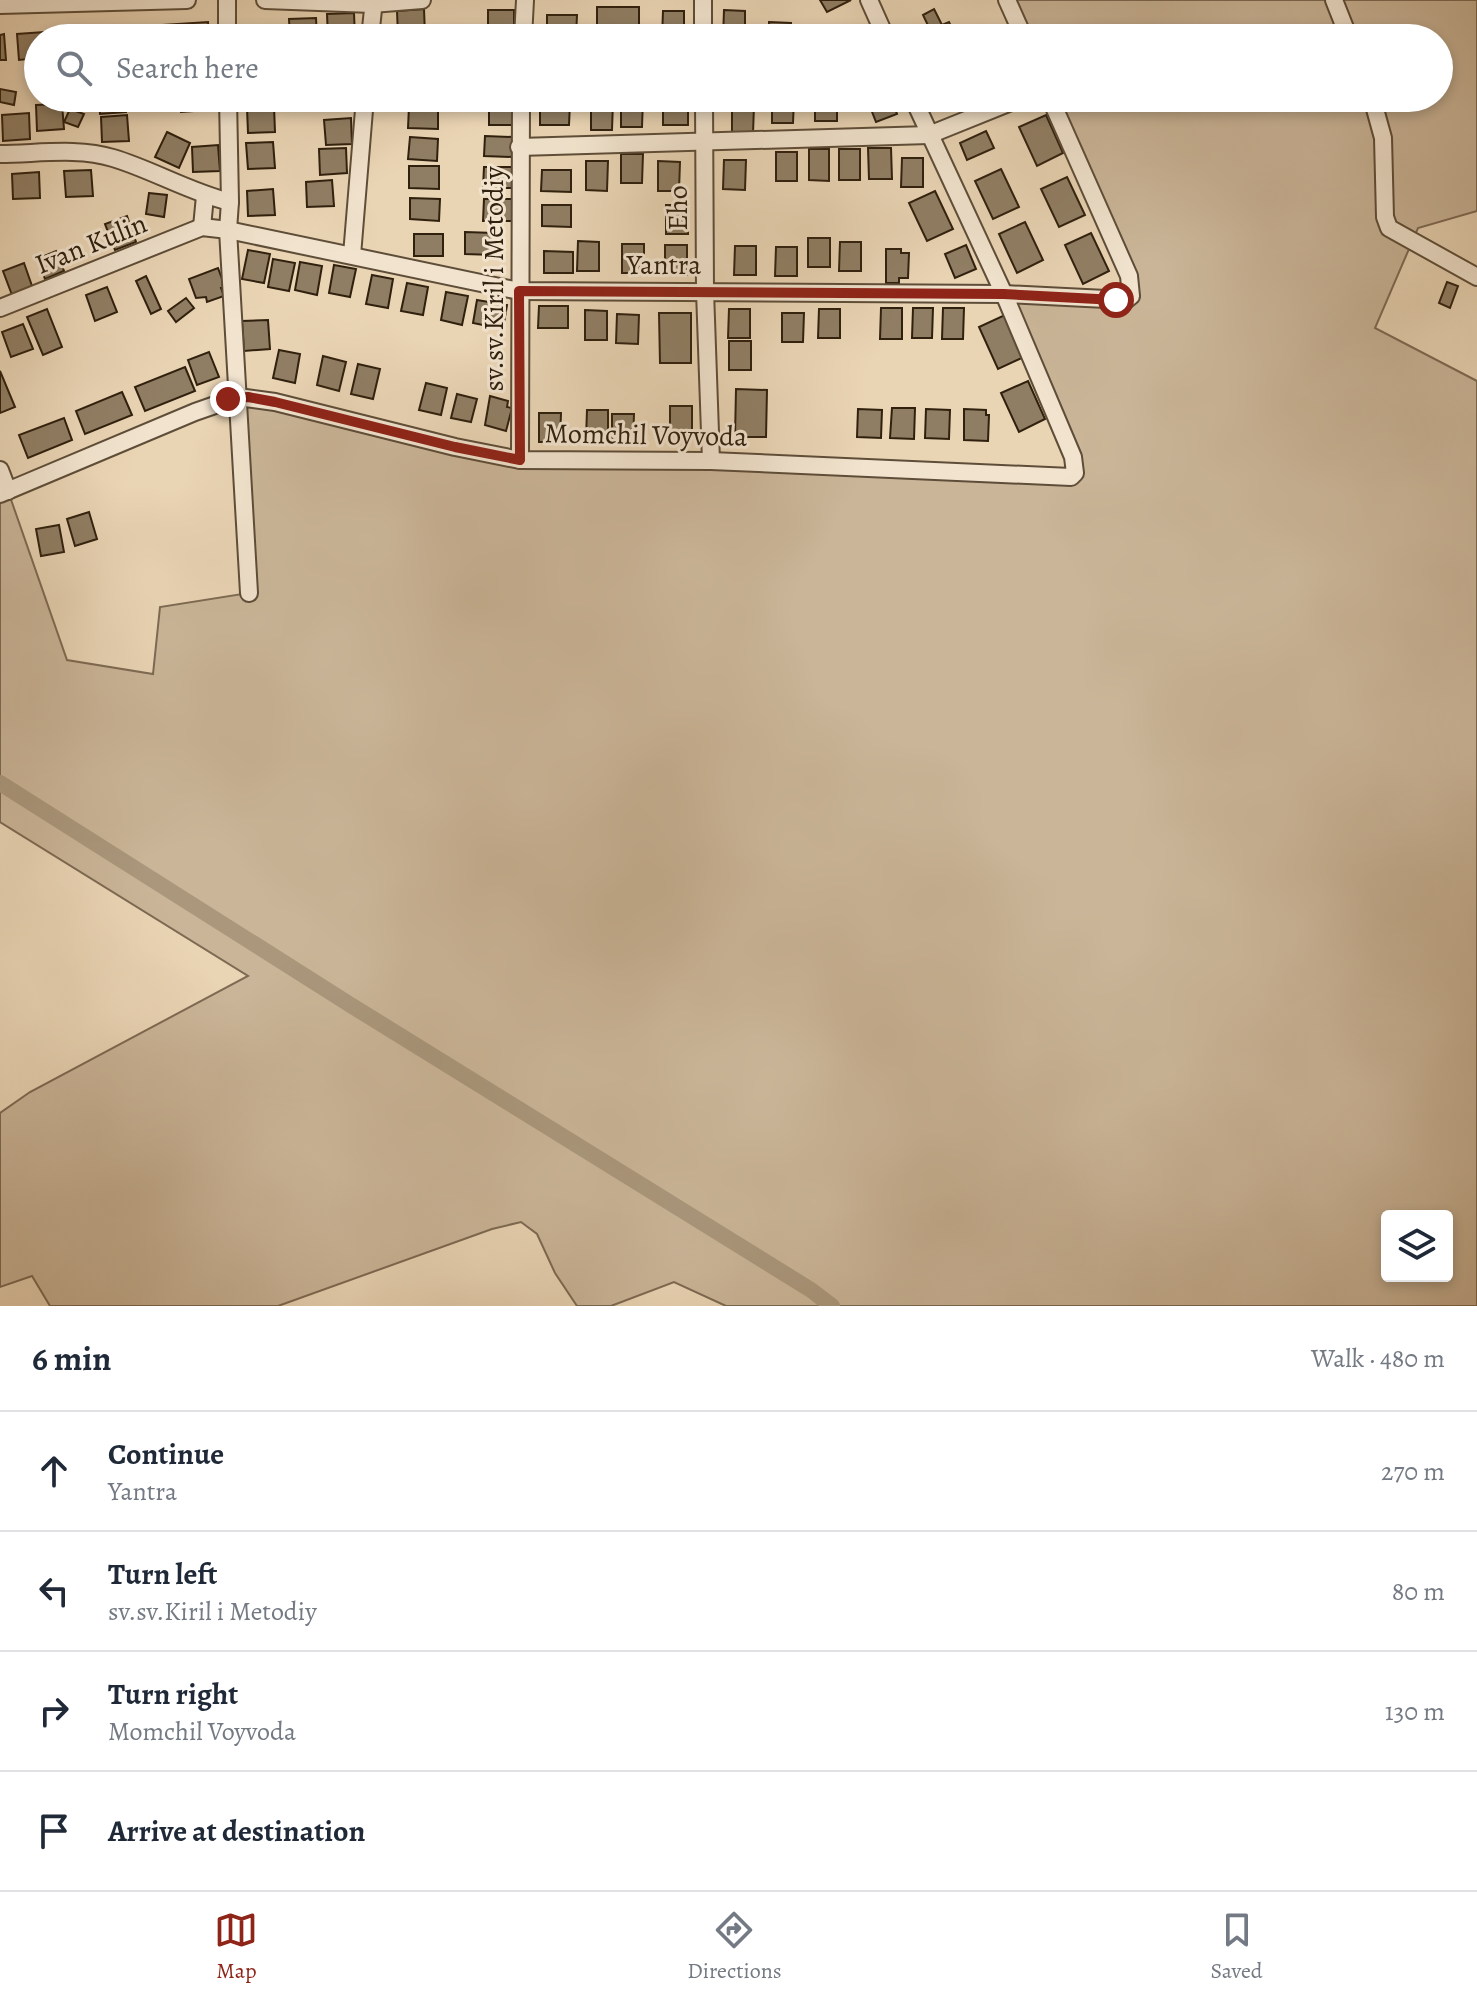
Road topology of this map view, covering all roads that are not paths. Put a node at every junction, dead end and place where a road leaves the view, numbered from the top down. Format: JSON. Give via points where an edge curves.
{"nodes":[{"id":1,"x":187,"y":0,"type":"edge"},
{"id":2,"x":227,"y":0,"type":"edge"},
{"id":3,"x":265,"y":0,"type":"edge"},
{"id":4,"x":422,"y":0,"type":"edge"},
{"id":5,"x":525,"y":0,"type":"edge"},
{"id":6,"x":703,"y":0,"type":"edge"},
{"id":7,"x":869,"y":0,"type":"edge"},
{"id":8,"x":1007,"y":0,"type":"edge"},
{"id":9,"x":1334,"y":0,"type":"edge"},
{"id":10,"x":373,"y":2,"type":"edge"},
{"id":11,"x":0,"y":5,"type":"edge"},
{"id":12,"x":227,"y":24,"type":"edge"},
{"id":13,"x":371,"y":24,"type":"edge"},
{"id":14,"x":524,"y":24,"type":"edge"},
{"id":15,"x":703,"y":24,"type":"edge"},
{"id":16,"x":880,"y":24,"type":"edge"},
{"id":17,"x":1018,"y":24,"type":"edge"},
{"id":18,"x":1343,"y":24,"type":"edge"},
{"id":19,"x":228,"y":112,"type":"edge"},
{"id":20,"x":364,"y":112,"type":"edge"},
{"id":21,"x":520,"y":112,"type":"edge"},
{"id":22,"x":704,"y":112,"type":"edge"},
{"id":23,"x":919,"y":112,"type":"edge"},
{"id":24,"x":986,"y":112,"type":"edge"},
{"id":25,"x":1056,"y":112,"type":"edge"},
{"id":26,"x":1376,"y":112,"type":"edge"},
{"id":27,"x":929,"y":135,"type":"junction"},
{"id":28,"x":704,"y":142,"type":"junction"},
{"id":29,"x":519,"y":147,"type":"junction"},
{"id":30,"x":0,"y":154,"type":"edge"},
{"id":31,"x":205,"y":196,"type":"junction"},
{"id":32,"x":230,"y":202,"type":"junction"},
{"id":33,"x":202,"y":227,"type":"junction"},
{"id":34,"x":228,"y":230,"type":"junction"},
{"id":35,"x":352,"y":255,"type":"junction"},
{"id":36,"x":1477,"y":277,"type":"edge"},
{"id":37,"x":519,"y":291,"type":"junction"},
{"id":38,"x":705,"y":291,"type":"junction"},
{"id":39,"x":1004,"y":294,"type":"junction"},
{"id":40,"x":0,"y":308,"type":"edge"},
{"id":41,"x":238,"y":397,"type":"junction"},
{"id":42,"x":520,"y":460,"type":"junction"},
{"id":43,"x":711,"y":461,"type":"junction"},
{"id":44,"x":0,"y":470,"type":"edge"},
{"id":45,"x":4,"y":492,"type":"edge"},
{"id":46,"x":249,"y":593,"type":"dead end"}],
"edges":[{"from":1,"to":11,"type":"street"},
{"from":2,"to":12,"type":"street"},
{"from":3,"to":10,"type":"street"},
{"from":4,"to":10,"type":"street"},
{"from":5,"to":14,"type":"street"},
{"from":6,"to":15,"type":"street"},
{"from":7,"to":16,"type":"street"},
{"from":8,"to":17,"type":"street"},
{"from":9,"to":18,"type":"street"},
{"from":10,"to":13,"type":"street"},
{"from":19,"to":32,"type":"street"},
{"from":20,"to":35,"type":"street"},
{"from":21,"to":29,"type":"street","name":"sv.sv.Kiril i Metodiy"},
{"from":22,"to":28,"type":"street","name":"Eho"},
{"from":23,"to":27,"type":"street"},
{"from":24,"to":27,"type":"street"},
{"from":25,"to":39,"type":"street","name":"Yantra","via":[[1129,276],[1131,296],[1116,300]]},
{"from":26,"to":36,"type":"street","via":[[1383,138],[1389,228]]},
{"from":27,"to":28,"type":"street"},
{"from":27,"to":39,"type":"street"},
{"from":28,"to":29,"type":"street"},
{"from":28,"to":38,"type":"street","name":"Eho"},
{"from":29,"to":37,"type":"street","name":"sv.sv.Kiril i Metodiy"},
{"from":30,"to":31,"type":"street","via":[[84,152],[112,157]]},
{"from":31,"to":32,"type":"street"},
{"from":31,"to":33,"type":"street"},
{"from":32,"to":34,"type":"street"},
{"from":33,"to":34,"type":"street","name":"Yantra"},
{"from":33,"to":40,"type":"street","name":"Ivan Kulin"},
{"from":34,"to":35,"type":"street","name":"Yantra"},
{"from":34,"to":41,"type":"street"},
{"from":35,"to":37,"type":"street","name":"Yantra"},
{"from":37,"to":38,"type":"street","name":"Yantra"},
{"from":37,"to":42,"type":"street","name":"sv.sv.Kiril i Metodiy"},
{"from":38,"to":39,"type":"street","name":"Yantra"},
{"from":38,"to":43,"type":"street","name":"Eho"},
{"from":39,"to":43,"type":"street","name":"Momchil Voyvoda","via":[[1073,457],[1075,473],[1064,477]]},
{"from":41,"to":42,"type":"street","name":"Momchil Voyvoda"},
{"from":41,"to":45,"type":"street","name":"Momchil Voyvoda"},
{"from":41,"to":46,"type":"street"},
{"from":42,"to":43,"type":"street","name":"Momchil Voyvoda"},
{"from":44,"to":45,"type":"street"}]}
